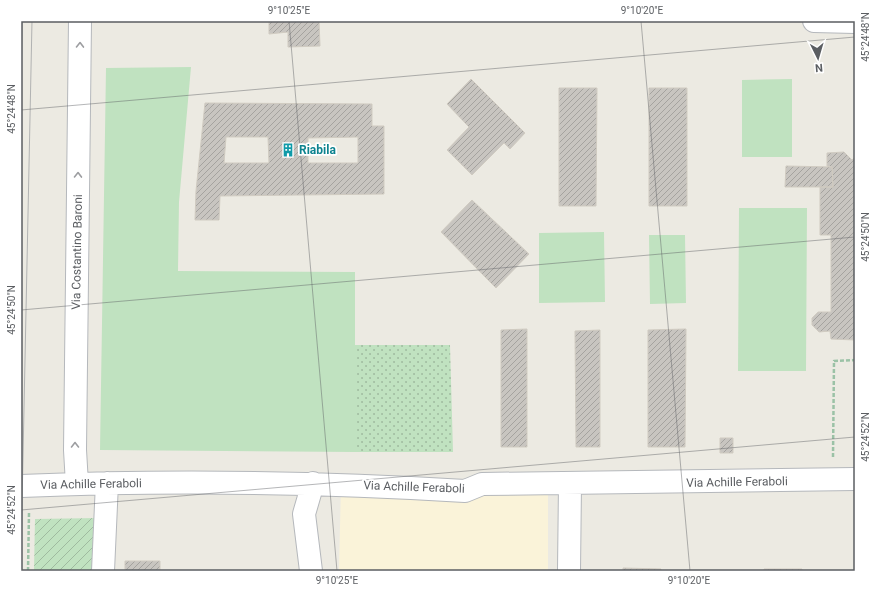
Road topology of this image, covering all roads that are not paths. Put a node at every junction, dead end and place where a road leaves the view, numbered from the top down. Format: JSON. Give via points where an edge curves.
{"nodes":[{"id":1,"x":80,"y":21,"type":"edge"},
{"id":2,"x":814,"y":21,"type":"edge"},
{"id":3,"x":855,"y":22,"type":"edge"},
{"id":4,"x":855,"y":479,"type":"edge"},
{"id":5,"x":107,"y":483,"type":"junction"},
{"id":6,"x":313,"y":483,"type":"junction"},
{"id":7,"x":77,"y":484,"type":"junction"},
{"id":8,"x":570,"y":484,"type":"junction"},
{"id":9,"x":21,"y":486,"type":"edge"},
{"id":10,"x":103,"y":571,"type":"edge"},
{"id":11,"x":311,"y":571,"type":"edge"},
{"id":12,"x":569,"y":571,"type":"edge"}],
"edges":[{"from":7,"to":1,"type":"street","name":"Via Costantino Baroni","one_way":true,"via":[[75,450]]},
{"from":2,"to":3,"type":"street"},
{"from":4,"to":8,"type":"street","name":"Via Achille Feraboli"},
{"from":5,"to":6,"type":"street","name":"Via Achille Feraboli"},
{"from":5,"to":7,"type":"street","name":"Via Achille Feraboli"},
{"from":5,"to":10,"type":"street"},
{"from":6,"to":8,"type":"street","name":"Via Achille Feraboli","via":[[465,491],[482,484]]},
{"from":6,"to":11,"type":"street","via":[[304,514]]},
{"from":7,"to":9,"type":"street","name":"Via Achille Feraboli"},
{"from":8,"to":12,"type":"street"}]}
